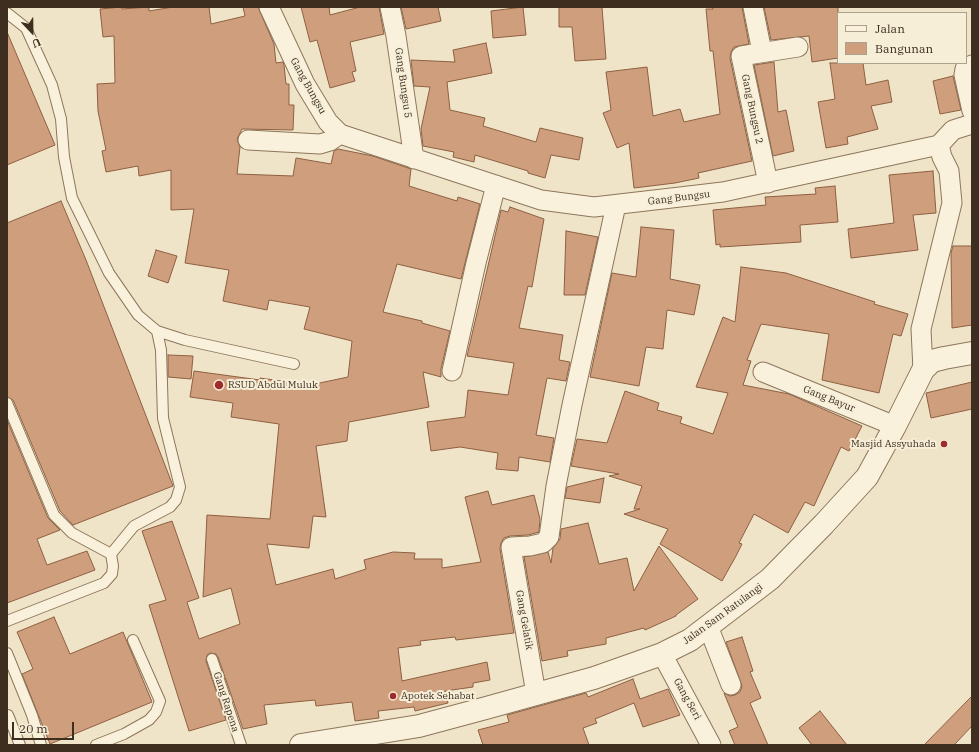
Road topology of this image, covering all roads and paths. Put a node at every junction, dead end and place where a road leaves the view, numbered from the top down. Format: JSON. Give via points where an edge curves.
{"nodes":[{"id":1,"x":269,"y":7,"type":"edge"},
{"id":2,"x":390,"y":7,"type":"edge"},
{"id":3,"x":753,"y":7,"type":"edge"},
{"id":4,"x":7,"y":13,"type":"edge"},
{"id":5,"x":798,"y":47,"type":"dead end"},
{"id":6,"x":762,"y":52,"type":"junction"},
{"id":7,"x":972,"y":65,"type":"edge"},
{"id":8,"x":972,"y":111,"type":"edge"},
{"id":9,"x":972,"y":124,"type":"edge"},
{"id":10,"x":340,"y":134,"type":"junction"},
{"id":11,"x":248,"y":140,"type":"dead end"},
{"id":12,"x":939,"y":145,"type":"junction"},
{"id":13,"x":414,"y":159,"type":"junction"},
{"id":14,"x":768,"y":183,"type":"junction"},
{"id":15,"x":496,"y":185,"type":"junction"},
{"id":16,"x":616,"y":205,"type":"junction"},
{"id":17,"x":157,"y":331,"type":"junction"},
{"id":18,"x":972,"y":353,"type":"edge"},
{"id":19,"x":294,"y":364,"type":"dead end"},
{"id":20,"x":923,"y":370,"type":"junction"},
{"id":21,"x":452,"y":371,"type":"dead end"},
{"id":22,"x":763,"y":372,"type":"dead end"},
{"id":23,"x":7,"y":403,"type":"edge"},
{"id":24,"x":896,"y":426,"type":"junction"},
{"id":25,"x":111,"y":554,"type":"junction"},
{"id":26,"x":7,"y":621,"type":"edge"},
{"id":27,"x":708,"y":626,"type":"junction"},
{"id":28,"x":133,"y":640,"type":"dead end"},
{"id":29,"x":7,"y":653,"type":"edge"},
{"id":30,"x":662,"y":654,"type":"junction"},
{"id":31,"x":212,"y":659,"type":"dead end"},
{"id":32,"x":731,"y":684,"type":"dead end"},
{"id":33,"x":536,"y":694,"type":"junction"},
{"id":34,"x":8,"y":715,"type":"dead end"},
{"id":35,"x":20,"y":745,"type":"edge"},
{"id":36,"x":41,"y":745,"type":"edge"},
{"id":37,"x":96,"y":745,"type":"edge"},
{"id":38,"x":241,"y":745,"type":"edge"},
{"id":39,"x":301,"y":745,"type":"edge"},
{"id":40,"x":711,"y":745,"type":"edge"}],
"edges":[{"from":1,"to":10,"type":"street","name":"Gang Bungsu","via":[[305,84],[328,122]]},
{"from":2,"to":13,"type":"street","name":"Gang Bungsu 5"},
{"from":3,"to":6,"type":"street"},
{"from":4,"to":17,"type":"lane","via":[[26,28],[52,85],[61,119],[64,157],[72,198],[109,273],[138,315]]},
{"from":5,"to":6,"type":"street","name":"Gang Bungsu 2"},
{"from":6,"to":14,"type":"street","name":"Gang Bungsu 2","via":[[741,56]]},
{"from":7,"to":8,"type":"street","via":[[965,69],[964,75]]},
{"from":9,"to":12,"type":"street","via":[[953,130]]},
{"from":10,"to":11,"type":"street","via":[[320,144]]},
{"from":10,"to":13,"type":"street","name":"Gang Bungsu"},
{"from":12,"to":14,"type":"street","name":"Gang Bungsu"},
{"from":12,"to":20,"type":"street","via":[[949,171],[952,203],[921,329]]},
{"from":13,"to":15,"type":"street","name":"Gang Bungsu"},
{"from":14,"to":16,"type":"street","name":"Gang Bungsu","via":[[723,192]]},
{"from":15,"to":16,"type":"street","name":"Gang Bungsu","via":[[541,200],[594,207]]},
{"from":15,"to":21,"type":"street"},
{"from":16,"to":33,"type":"street","name":"Gang Gelatik","via":[[572,405],[549,537],[543,543],[511,547]]},
{"from":17,"to":19,"type":"lane","via":[[185,340]]},
{"from":17,"to":25,"type":"lane","via":[[161,350],[163,418],[180,487],[176,500],[170,507],[134,526]]},
{"from":18,"to":20,"type":"street","via":[[932,361]]},
{"from":20,"to":24,"type":"street","name":"Jalan Sam Ratulangi"},
{"from":22,"to":24,"type":"street","name":"Gang Bayur"},
{"from":23,"to":25,"type":"lane","via":[[54,515],[72,534]]},
{"from":24,"to":27,"type":"street","name":"Jalan Sam Ratulangi","via":[[867,477],[824,524],[770,579]]},
{"from":25,"to":26,"type":"lane","via":[[112,574],[104,583]]},
{"from":27,"to":30,"type":"street","name":"Jalan Sam Ratulangi","via":[[690,640]]},
{"from":27,"to":32,"type":"street"},
{"from":28,"to":37,"type":"lane","via":[[160,701],[156,712],[149,720]]},
{"from":29,"to":36,"type":"lane"},
{"from":30,"to":33,"type":"street","name":"Jalan Sam Ratulangi","via":[[594,678]]},
{"from":30,"to":40,"type":"street","name":"Gang Seri"},
{"from":31,"to":38,"type":"lane","name":"Gang Rapena"},
{"from":33,"to":39,"type":"street","name":"Jalan Sam Ratulangi","via":[[419,726]]},
{"from":34,"to":35,"type":"lane"}]}
